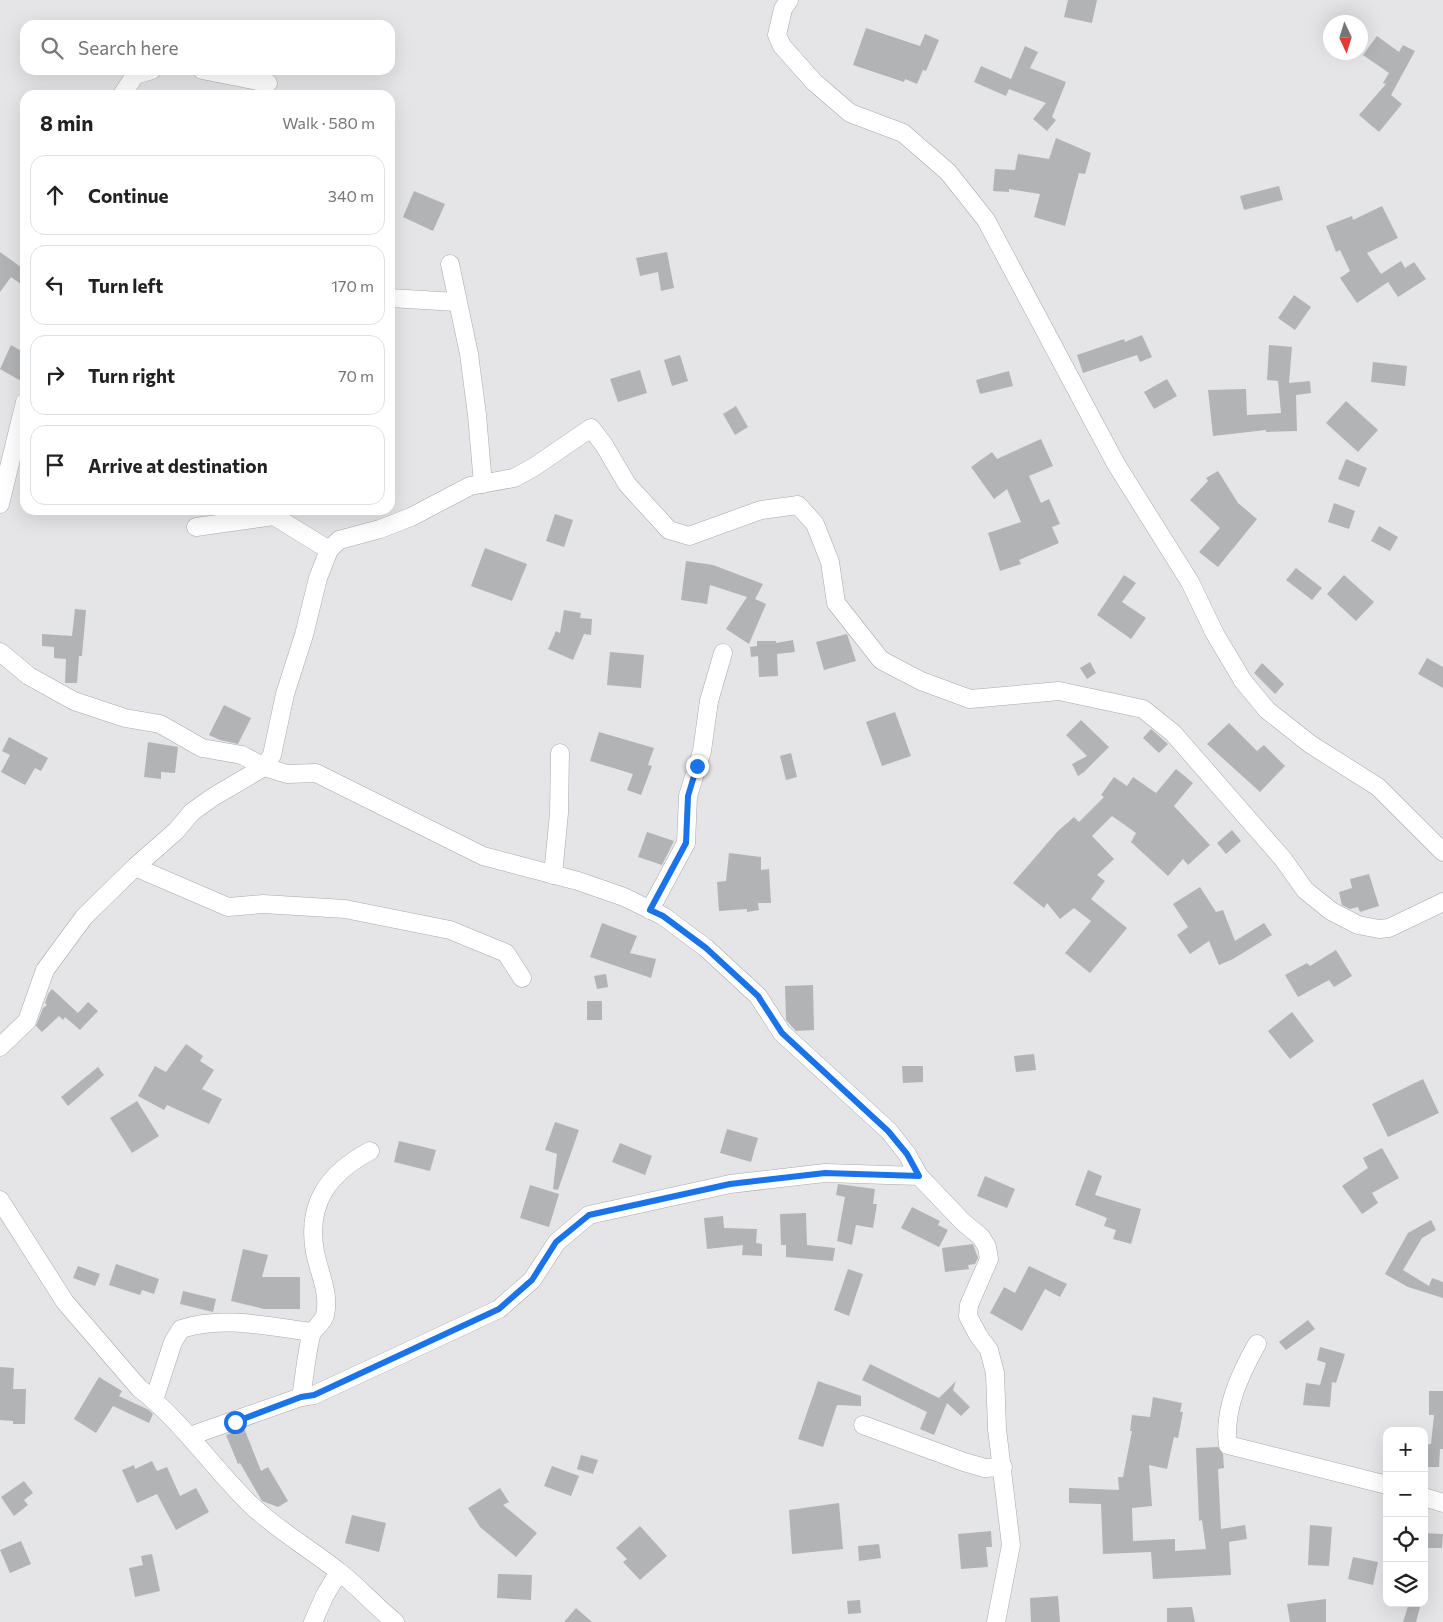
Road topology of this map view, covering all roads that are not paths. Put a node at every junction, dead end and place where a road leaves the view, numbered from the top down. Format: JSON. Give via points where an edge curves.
{"nodes":[{"id":1,"x":789,"y":0,"type":"edge"},
{"id":2,"x":138,"y":75,"type":"edge"},
{"id":3,"x":227,"y":75,"type":"edge"},
{"id":4,"x":268,"y":83,"type":"dead end"},
{"id":5,"x":125,"y":90,"type":"edge"},
{"id":6,"x":450,"y":264,"type":"dead end"},
{"id":7,"x":395,"y":298,"type":"edge"},
{"id":8,"x":457,"y":302,"type":"junction"},
{"id":9,"x":20,"y":422,"type":"edge"},
{"id":10,"x":483,"y":484,"type":"junction"},
{"id":11,"x":0,"y":504,"type":"edge"},
{"id":12,"x":196,"y":527,"type":"dead end"},
{"id":13,"x":329,"y":550,"type":"junction"},
{"id":14,"x":0,"y":652,"type":"edge"},
{"id":15,"x":723,"y":653,"type":"dead end"},
{"id":16,"x":560,"y":752,"type":"dead end"},
{"id":17,"x":264,"y":767,"type":"junction"},
{"id":18,"x":1443,"y":852,"type":"edge"},
{"id":19,"x":135,"y":867,"type":"junction"},
{"id":20,"x":553,"y":875,"type":"junction"},
{"id":21,"x":1443,"y":902,"type":"edge"},
{"id":22,"x":650,"y":910,"type":"junction"},
{"id":23,"x":522,"y":978,"type":"dead end"},
{"id":24,"x":0,"y":1047,"type":"edge"},
{"id":25,"x":370,"y":1151,"type":"dead end"},
{"id":26,"x":919,"y":1176,"type":"junction"},
{"id":27,"x":0,"y":1200,"type":"edge"},
{"id":28,"x":312,"y":1332,"type":"junction"},
{"id":29,"x":1257,"y":1344,"type":"dead end"},
{"id":30,"x":301,"y":1397,"type":"junction"},
{"id":31,"x":154,"y":1400,"type":"junction"},
{"id":32,"x":863,"y":1425,"type":"dead end"},
{"id":33,"x":190,"y":1436,"type":"junction"},
{"id":34,"x":1003,"y":1467,"type":"junction"},
{"id":35,"x":1383,"y":1484,"type":"edge"},
{"id":36,"x":1428,"y":1497,"type":"edge"},
{"id":37,"x":1443,"y":1503,"type":"edge"},
{"id":38,"x":339,"y":1572,"type":"junction"},
{"id":39,"x":314,"y":1622,"type":"edge"},
{"id":40,"x":395,"y":1622,"type":"edge"},
{"id":41,"x":996,"y":1622,"type":"edge"}],
"edges":[{"from":1,"to":18,"type":"street","via":[[783,10],[778,35],[782,46],[795,61],[850,113],[903,133],[948,172],[986,220],[1116,464],[1190,582],[1215,634],[1243,681],[1266,710],[1310,744],[1378,787]]},
{"from":2,"to":5,"type":"street"},
{"from":3,"to":4,"type":"street"},
{"from":6,"to":8,"type":"street"},
{"from":7,"to":8,"type":"street"},
{"from":8,"to":10,"type":"street","via":[[469,354]]},
{"from":9,"to":11,"type":"street"},
{"from":10,"to":13,"type":"street","via":[[470,486],[403,520],[339,540]]},
{"from":10,"to":21,"type":"street","via":[[514,478],[534,468],[591,428],[627,484],[669,530],[688,536],[761,510],[798,505],[815,524],[830,562],[836,602],[881,660],[921,681],[970,698],[1059,691],[1143,709],[1173,733],[1283,859],[1305,890],[1332,912],[1358,925],[1379,930]]},
{"from":12,"to":13,"type":"street","via":[[274,516]]},
{"from":13,"to":17,"type":"street","via":[[285,694],[272,755]]},
{"from":14,"to":17,"type":"street","via":[[29,676],[74,700],[124,718],[160,724],[202,748],[242,755]]},
{"from":15,"to":22,"type":"street","via":[[709,701],[702,751],[688,796],[686,843]]},
{"from":16,"to":20,"type":"street"},
{"from":17,"to":19,"type":"street","via":[[192,812],[176,831]]},
{"from":17,"to":20,"type":"street","via":[[286,774],[316,774],[483,856]]},
{"from":19,"to":23,"type":"street","via":[[228,907],[263,904],[345,909],[450,930],[506,953]]},
{"from":19,"to":24,"type":"street","via":[[84,917],[58,949],[45,970],[27,1021]]},
{"from":20,"to":22,"type":"street","via":[[624,897]]},
{"from":22,"to":26,"type":"street","via":[[706,948],[758,996],[782,1033],[888,1131],[907,1154]]},
{"from":25,"to":28,"type":"street","via":[[349,1162],[334,1176],[321,1196],[313,1218],[315,1252],[326,1301],[325,1317]]},
{"from":26,"to":30,"type":"street","via":[[825,1173],[730,1184],[589,1215],[556,1242],[532,1280],[499,1309],[314,1395]]},
{"from":26,"to":34,"type":"street","via":[[962,1222],[982,1237],[987,1247],[989,1259],[968,1305],[968,1316],[989,1350],[995,1373],[997,1429]]},
{"from":27,"to":31,"type":"street","via":[[65,1302]]},
{"from":28,"to":30,"type":"street"},
{"from":28,"to":31,"type":"street","via":[[229,1322],[199,1323],[182,1329],[173,1342]]},
{"from":29,"to":35,"type":"street","via":[[1242,1372],[1226,1426],[1228,1445]]},
{"from":30,"to":33,"type":"street"},
{"from":31,"to":33,"type":"street"},
{"from":32,"to":34,"type":"street","via":[[964,1462],[985,1468]]},
{"from":33,"to":38,"type":"street","via":[[249,1503],[274,1526]]},
{"from":34,"to":41,"type":"street","via":[[1011,1545]]},
{"from":36,"to":37,"type":"street"},
{"from":38,"to":39,"type":"street","via":[[324,1595]]},
{"from":38,"to":40,"type":"street"}]}
